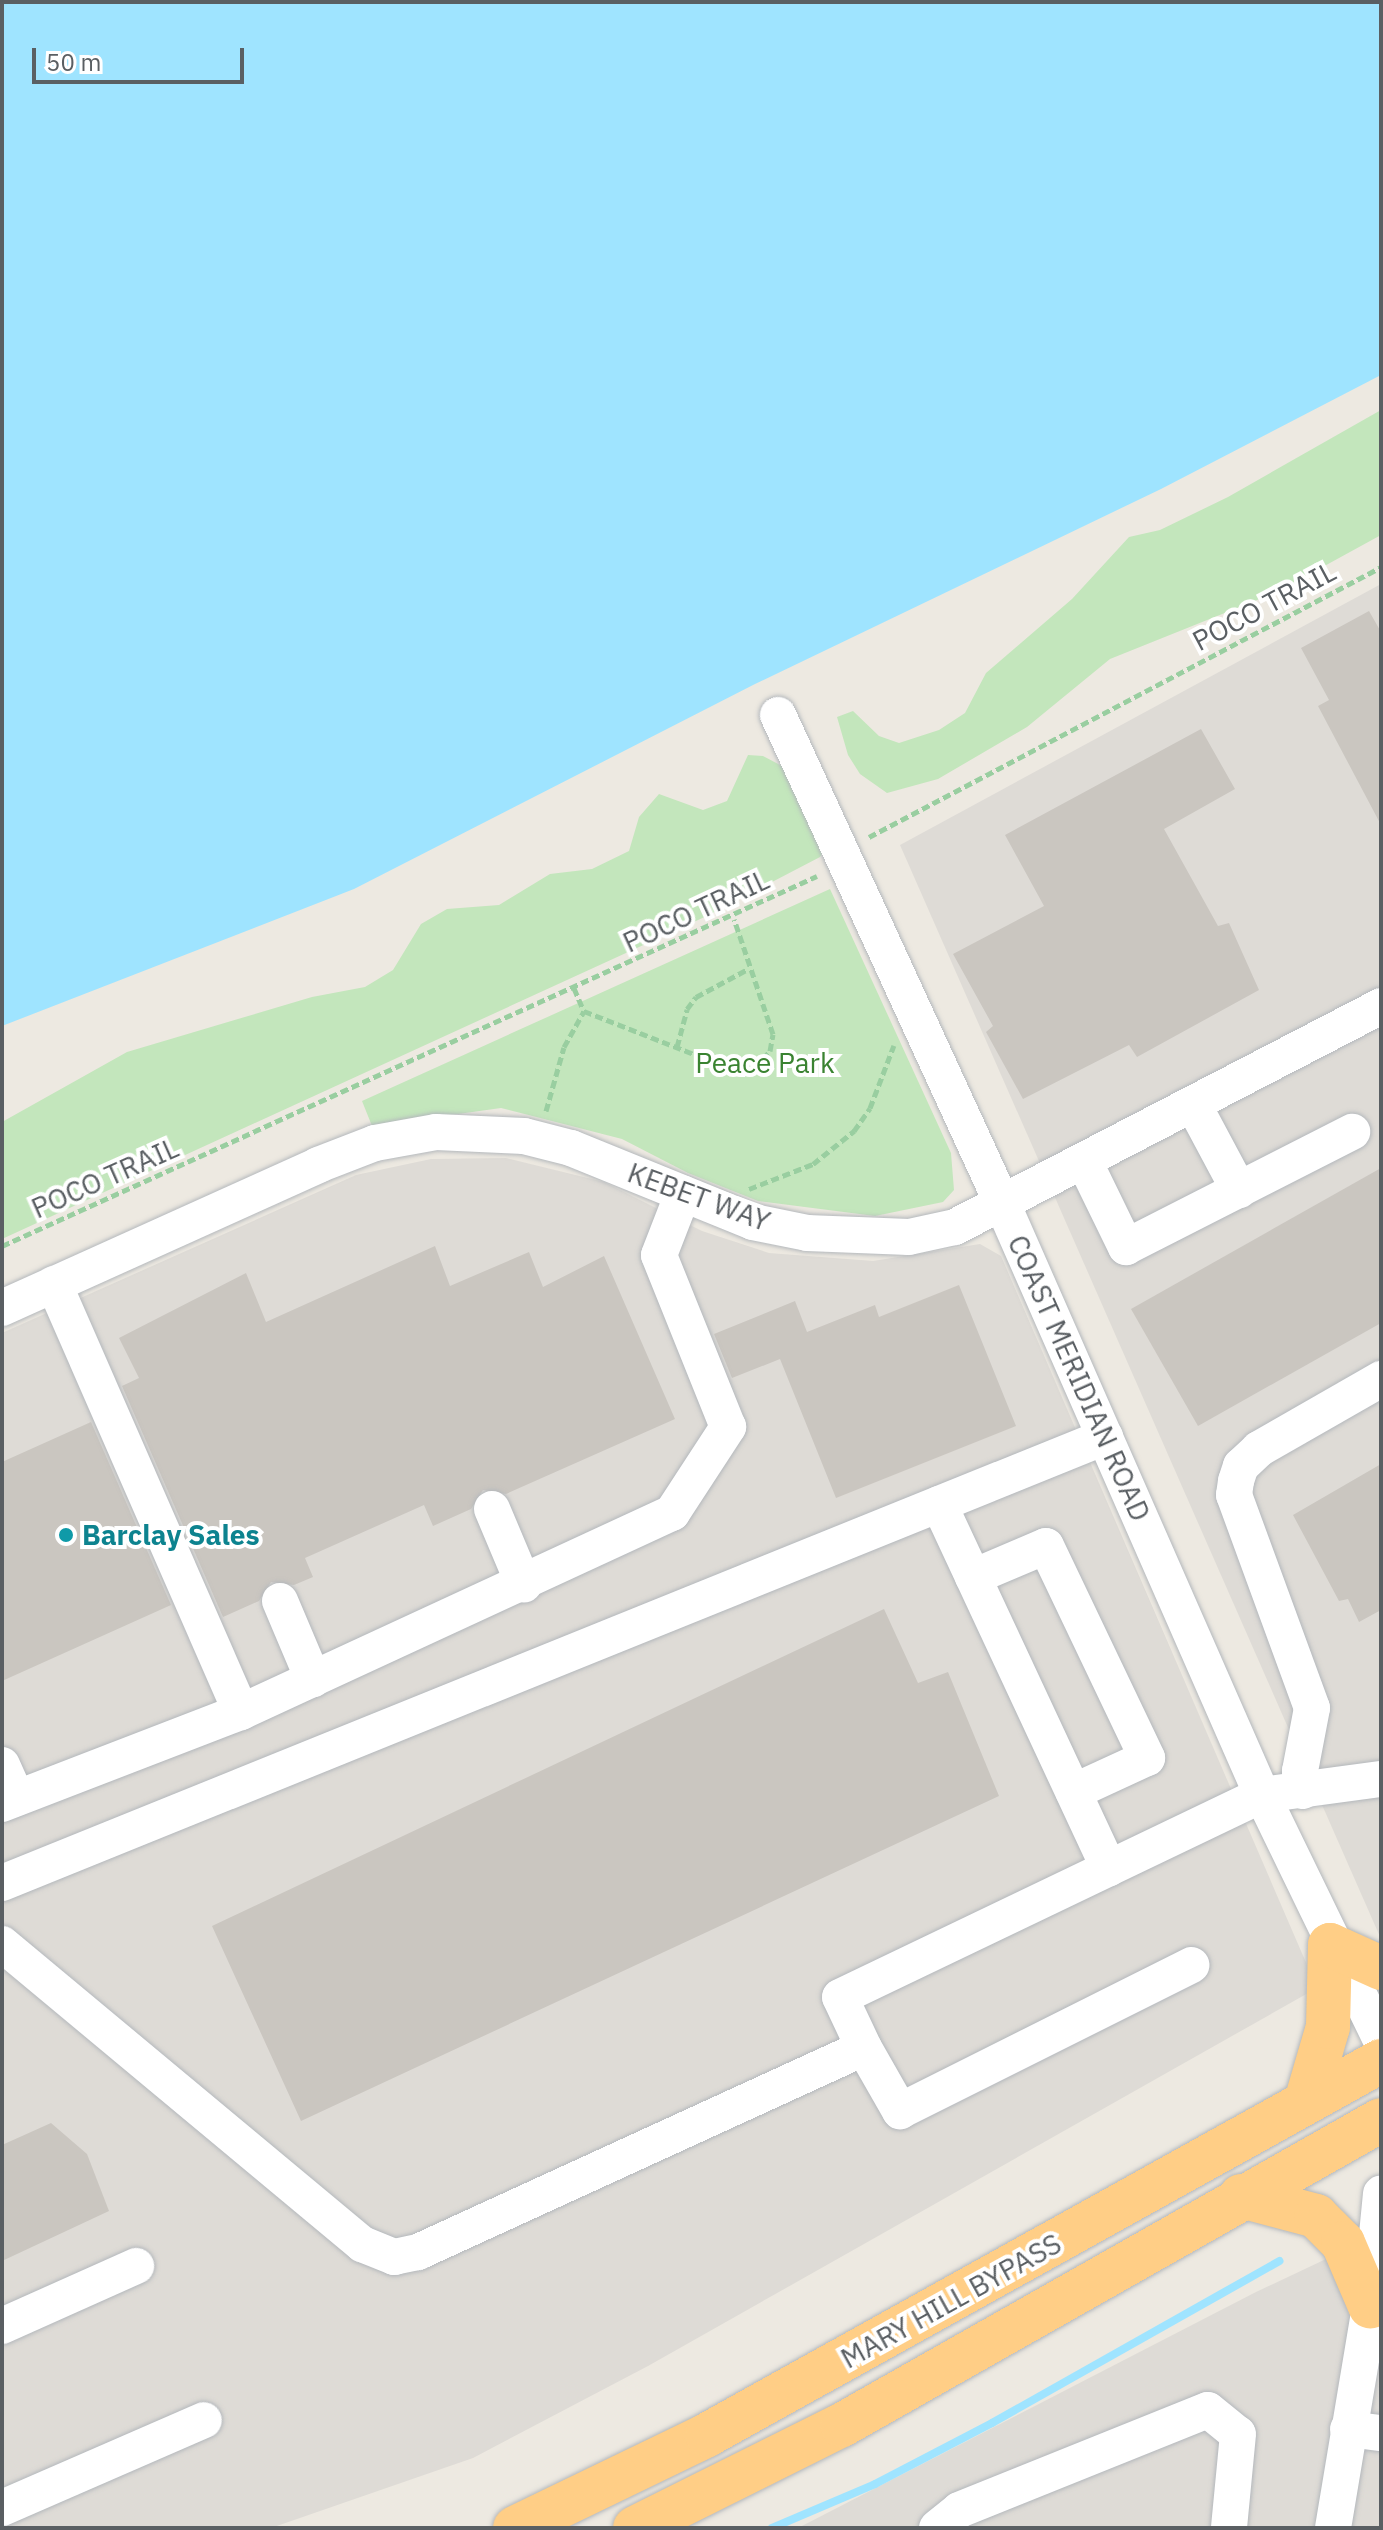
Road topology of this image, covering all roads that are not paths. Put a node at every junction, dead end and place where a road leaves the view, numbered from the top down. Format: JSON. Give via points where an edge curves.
{"nodes":[{"id":1,"x":778,"y":715,"type":"dead end"},
{"id":2,"x":1381,"y":1006,"type":"edge"},
{"id":3,"x":1193,"y":1104,"type":"junction"},
{"id":4,"x":1352,"y":1132,"type":"dead end"},
{"id":5,"x":1084,"y":1161,"type":"junction"},
{"id":6,"x":1239,"y":1190,"type":"junction"},
{"id":7,"x":683,"y":1193,"type":"junction"},
{"id":8,"x":1002,"y":1203,"type":"junction"},
{"id":9,"x":54,"y":1284,"type":"junction"},
{"id":10,"x":2,"y":1308,"type":"edge"},
{"id":11,"x":1381,"y":1379,"type":"edge"},
{"id":12,"x":1105,"y":1437,"type":"junction"},
{"id":13,"x":939,"y":1504,"type":"junction"},
{"id":14,"x":492,"y":1509,"type":"dead end"},
{"id":15,"x":973,"y":1577,"type":"junction"},
{"id":16,"x":524,"y":1585,"type":"junction"},
{"id":17,"x":280,"y":1601,"type":"dead end"},
{"id":18,"x":313,"y":1679,"type":"junction"},
{"id":19,"x":241,"y":1712,"type":"junction"},
{"id":20,"x":2,"y":1765,"type":"edge"},
{"id":21,"x":1381,"y":1779,"type":"edge"},
{"id":22,"x":1303,"y":1791,"type":"junction"},
{"id":23,"x":1073,"y":1792,"type":"junction"},
{"id":24,"x":1262,"y":1795,"type":"junction"},
{"id":25,"x":9,"y":1801,"type":"edge"},
{"id":26,"x":1109,"y":1868,"type":"junction"},
{"id":27,"x":2,"y":1883,"type":"edge"},
{"id":28,"x":2,"y":1944,"type":"edge"},
{"id":29,"x":1330,"y":1945,"type":"junction"},
{"id":30,"x":1192,"y":1965,"type":"dead end"},
{"id":31,"x":1381,"y":1968,"type":"edge"},
{"id":32,"x":1381,"y":2040,"type":"edge"},
{"id":33,"x":864,"y":2048,"type":"junction"},
{"id":34,"x":1381,"y":2061,"type":"edge"},
{"id":35,"x":1306,"y":2102,"type":"junction"},
{"id":36,"x":1381,"y":2120,"type":"edge"},
{"id":37,"x":1381,"y":2194,"type":"edge"},
{"id":38,"x":1241,"y":2196,"type":"junction"},
{"id":39,"x":136,"y":2266,"type":"dead end"},
{"id":40,"x":1376,"y":2290,"type":"edge"},
{"id":41,"x":2,"y":2326,"type":"edge"},
{"id":42,"x":204,"y":2420,"type":"dead end"},
{"id":43,"x":1365,"y":2431,"type":"edge"},
{"id":44,"x":2,"y":2508,"type":"edge"},
{"id":45,"x":515,"y":2528,"type":"edge"},
{"id":46,"x":635,"y":2528,"type":"edge"},
{"id":47,"x":937,"y":2528,"type":"edge"},
{"id":48,"x":1229,"y":2528,"type":"edge"},
{"id":49,"x":1333,"y":2528,"type":"edge"}],
"edges":[{"from":1,"to":8,"type":"street","name":"COAST MERIDIAN ROAD"},
{"from":2,"to":3,"type":"street","name":"KEBET WAY"},
{"from":3,"to":5,"type":"street","name":"KEBET WAY"},
{"from":3,"to":6,"type":"street"},
{"from":4,"to":6,"type":"street"},
{"from":5,"to":6,"type":"street","via":[[1126,1247]]},
{"from":5,"to":8,"type":"street","name":"KEBET WAY"},
{"from":7,"to":8,"type":"street","name":"KEBET WAY","via":[[807,1233],[909,1237],[955,1227]]},
{"from":7,"to":9,"type":"street","name":"KEBET WAY","via":[[538,1139],[436,1132],[375,1143]]},
{"from":7,"to":16,"type":"street","via":[[659,1255],[728,1427],[672,1513]]},
{"from":8,"to":12,"type":"street","name":"COAST MERIDIAN ROAD"},
{"from":9,"to":10,"type":"street","name":"KEBET WAY"},
{"from":9,"to":19,"type":"street"},
{"from":11,"to":22,"type":"street","via":[[1259,1449],[1241,1466],[1236,1481],[1234,1495],[1312,1708],[1300,1771]]},
{"from":12,"to":13,"type":"street"},
{"from":12,"to":24,"type":"street","name":"COAST MERIDIAN ROAD"},
{"from":13,"to":15,"type":"street"},
{"from":13,"to":27,"type":"street"},
{"from":14,"to":16,"type":"street"},
{"from":15,"to":23,"type":"street"},
{"from":15,"to":23,"type":"street","via":[[1046,1546],[1147,1758]]},
{"from":16,"to":18,"type":"street"},
{"from":17,"to":18,"type":"street"},
{"from":18,"to":19,"type":"street"},
{"from":19,"to":25,"type":"street"},
{"from":20,"to":25,"type":"street"},
{"from":21,"to":22,"type":"street"},
{"from":22,"to":24,"type":"street"},
{"from":23,"to":26,"type":"street"},
{"from":24,"to":26,"type":"street"},
{"from":24,"to":29,"type":"street","name":"COAST MERIDIAN ROAD"},
{"from":26,"to":33,"type":"street","via":[[840,1997]]},
{"from":28,"to":33,"type":"street","via":[[362,2244],[394,2257],[418,2252]]},
{"from":29,"to":31,"type":"highway"},
{"from":29,"to":32,"type":"street","name":"COAST MERIDIAN ROAD"},
{"from":29,"to":35,"type":"highway","via":[[1328,2027]]},
{"from":30,"to":33,"type":"street","via":[[900,2111]]},
{"from":34,"to":35,"type":"highway","name":"MARY HILL BYPASS"},
{"from":35,"to":45,"type":"highway","name":"MARY HILL BYPASS","via":[[707,2435]]},
{"from":36,"to":38,"type":"highway","name":"MARY HILL BYPASS"},
{"from":37,"to":40,"type":"street"},
{"from":38,"to":40,"type":"highway","via":[[1316,2216]]},
{"from":38,"to":46,"type":"highway","name":"MARY HILL BYPASS","via":[[842,2425]]},
{"from":39,"to":41,"type":"street"},
{"from":40,"to":43,"type":"street"},
{"from":42,"to":44,"type":"street"},
{"from":43,"to":49,"type":"street"},
{"from":47,"to":48,"type":"street","via":[[959,2510],[1208,2410],[1238,2434]]}]}
